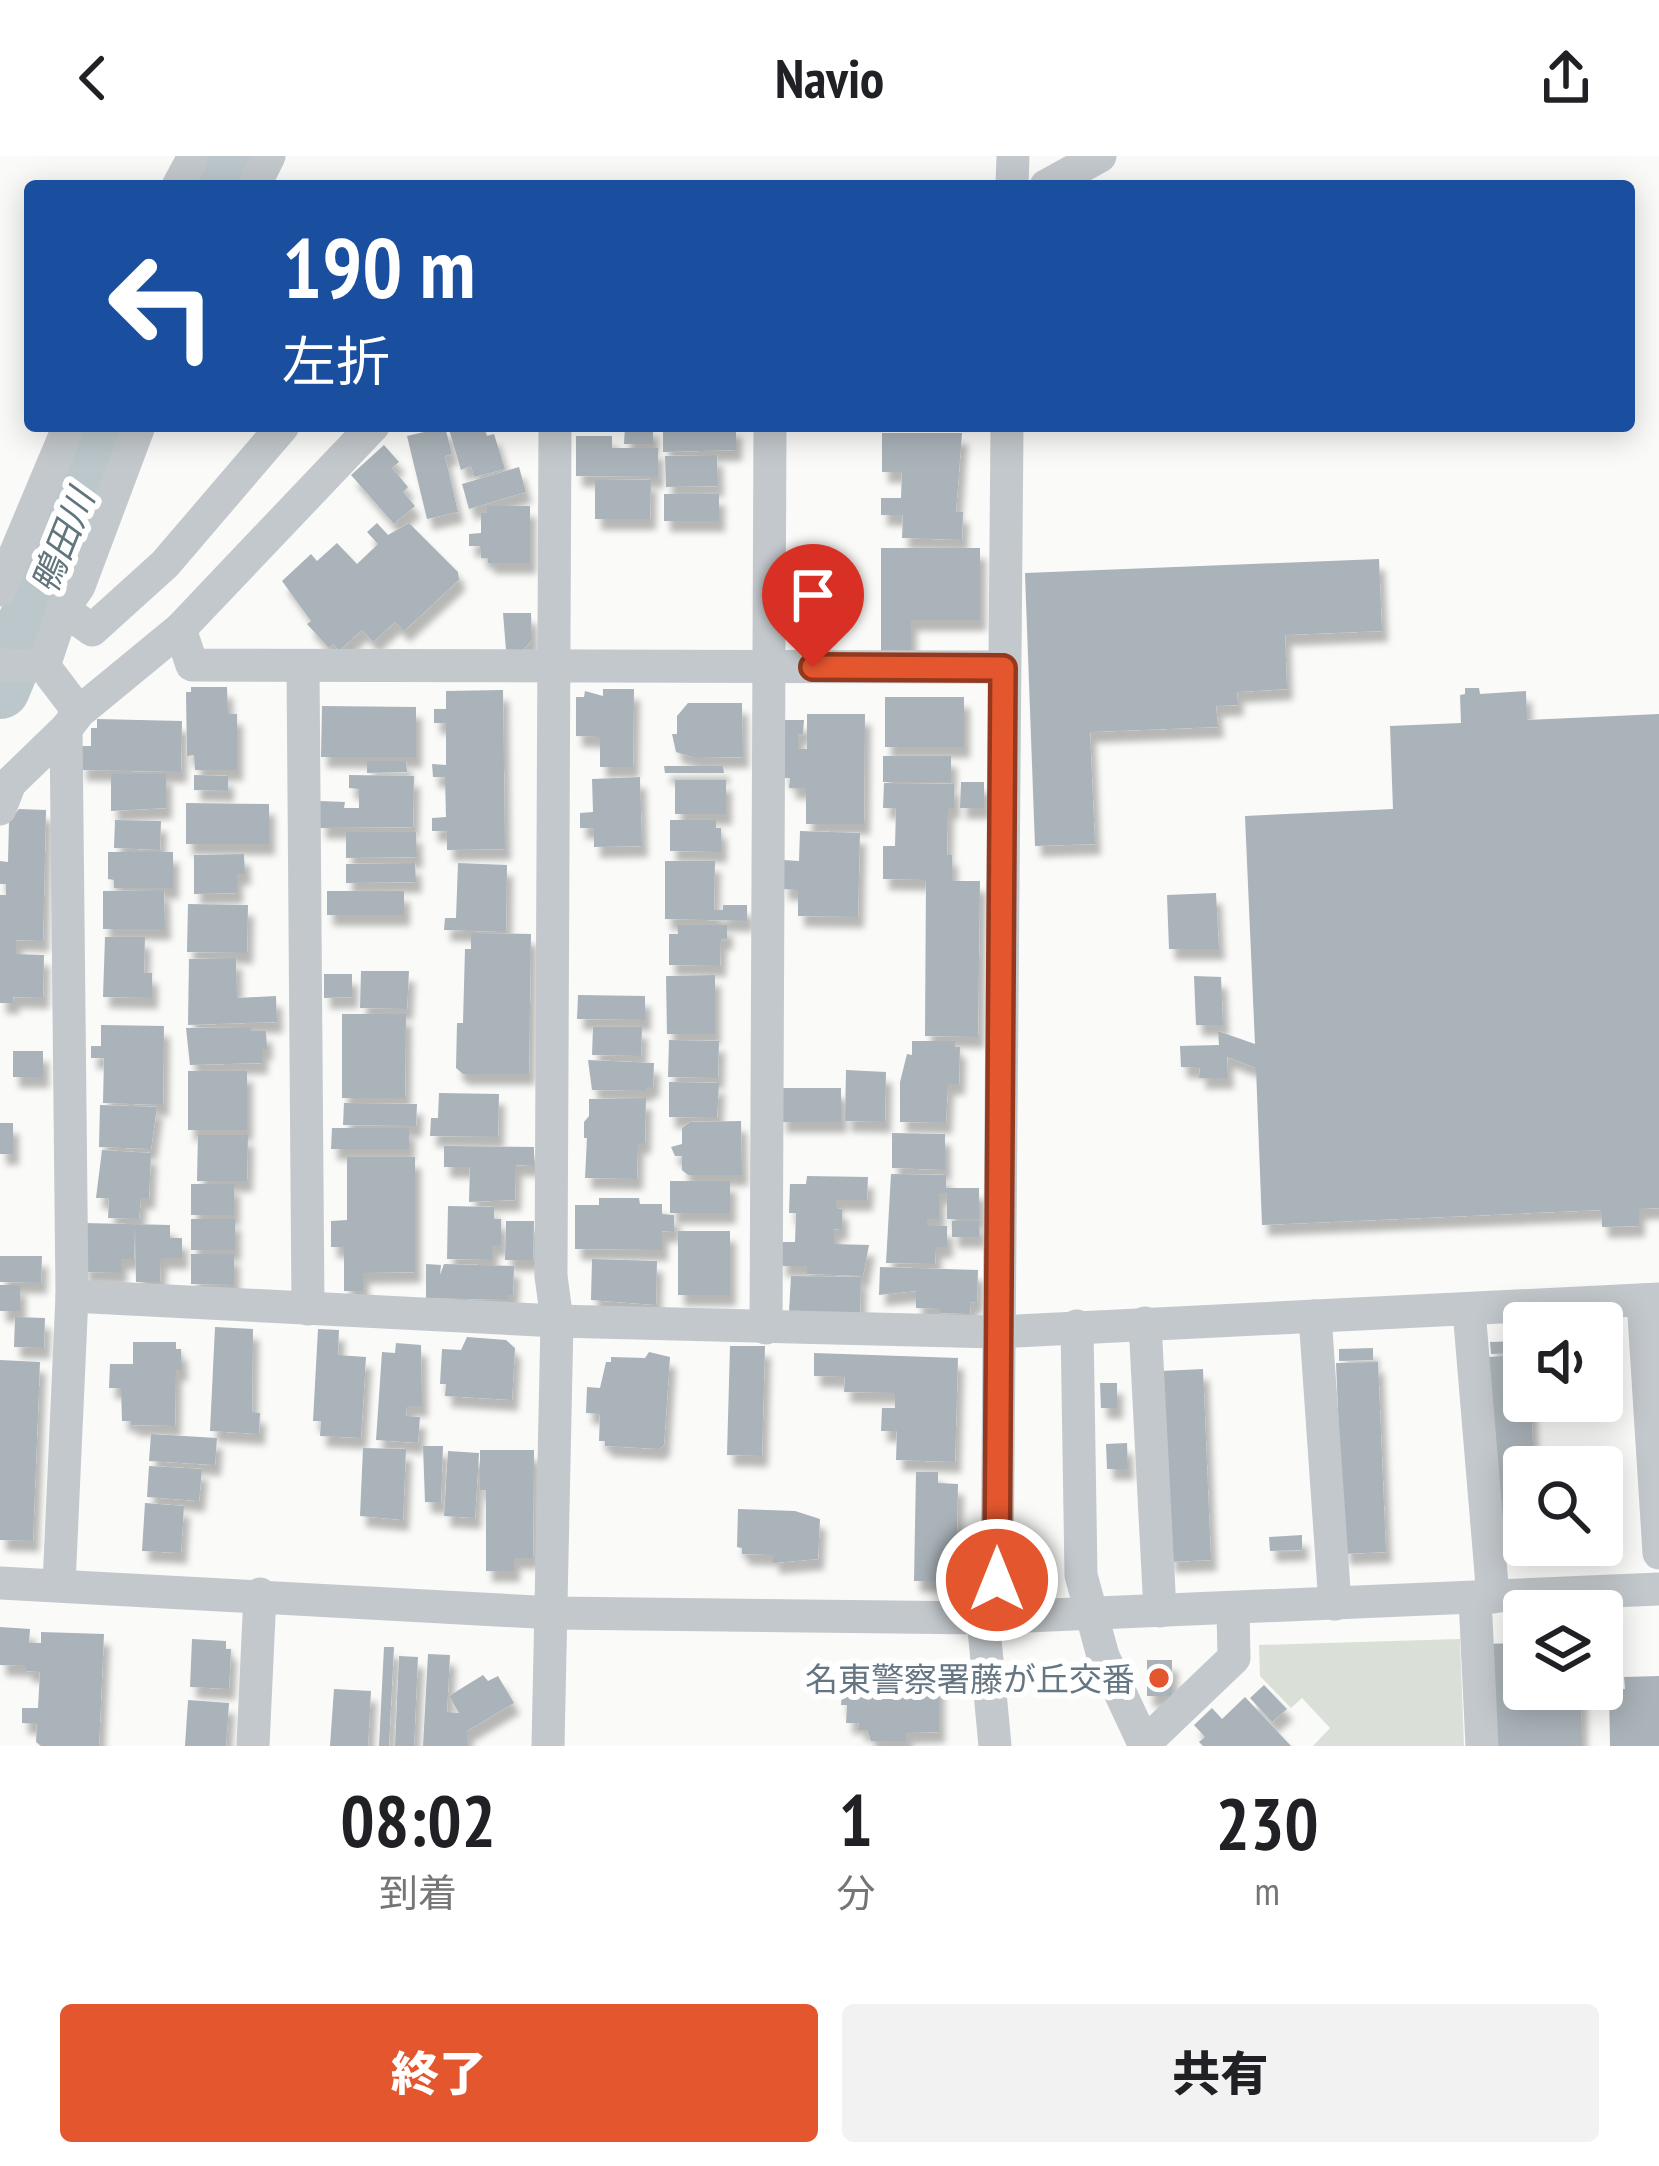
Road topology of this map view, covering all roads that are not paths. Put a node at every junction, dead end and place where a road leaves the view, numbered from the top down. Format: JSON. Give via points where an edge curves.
{"nodes":[{"id":1,"x":1100,"y":156,"type":"edge"},
{"id":2,"x":1057,"y":180,"type":"edge"},
{"id":3,"x":66,"y":432,"type":"edge"},
{"id":4,"x":137,"y":432,"type":"edge"},
{"id":5,"x":278,"y":432,"type":"edge"},
{"id":6,"x":367,"y":432,"type":"edge"},
{"id":7,"x":555,"y":432,"type":"edge"},
{"id":8,"x":770,"y":432,"type":"edge"},
{"id":9,"x":1007,"y":432,"type":"edge"},
{"id":10,"x":0,"y":590,"type":"edge"},
{"id":11,"x":64,"y":609,"type":"junction"},
{"id":12,"x":180,"y":629,"type":"junction"},
{"id":13,"x":92,"y":631,"type":"junction"},
{"id":14,"x":0,"y":664,"type":"edge"},
{"id":15,"x":192,"y":665,"type":"junction"},
{"id":16,"x":44,"y":666,"type":"junction"},
{"id":17,"x":557,"y":666,"type":"junction"},
{"id":18,"x":303,"y":667,"type":"junction"},
{"id":19,"x":766,"y":667,"type":"junction"},
{"id":20,"x":1003,"y":668,"type":"junction"},
{"id":21,"x":130,"y":669,"type":"junction"},
{"id":22,"x":73,"y":720,"type":"junction"},
{"id":23,"x":0,"y":808,"type":"edge"},
{"id":24,"x":72,"y":1296,"type":"junction"},
{"id":25,"x":1651,"y":1300,"type":"edge"},
{"id":26,"x":308,"y":1309,"type":"junction"},
{"id":27,"x":1469,"y":1310,"type":"junction"},
{"id":28,"x":1315,"y":1316,"type":"junction"},
{"id":29,"x":557,"y":1321,"type":"junction"},
{"id":30,"x":1145,"y":1323,"type":"junction"},
{"id":31,"x":1077,"y":1326,"type":"junction"},
{"id":32,"x":766,"y":1328,"type":"junction"},
{"id":33,"x":996,"y":1332,"type":"junction"},
{"id":34,"x":1659,"y":1553,"type":"edge"},
{"id":35,"x":0,"y":1583,"type":"edge"},
{"id":36,"x":59,"y":1585,"type":"junction"},
{"id":37,"x":1659,"y":1589,"type":"edge"},
{"id":38,"x":260,"y":1594,"type":"junction"},
{"id":39,"x":1484,"y":1598,"type":"junction"},
{"id":40,"x":1335,"y":1604,"type":"junction"},
{"id":41,"x":1233,"y":1608,"type":"junction"},
{"id":42,"x":1160,"y":1611,"type":"junction"},
{"id":43,"x":554,"y":1613,"type":"junction"},
{"id":44,"x":1089,"y":1614,"type":"junction"},
{"id":45,"x":983,"y":1618,"type":"junction"},
{"id":46,"x":1145,"y":1745,"type":"edge"},
{"id":47,"x":253,"y":1746,"type":"edge"},
{"id":48,"x":548,"y":1746,"type":"edge"},
{"id":49,"x":995,"y":1746,"type":"edge"},
{"id":50,"x":1482,"y":1746,"type":"edge"}],
"edges":[{"from":1,"to":2,"type":"street"},
{"from":3,"to":10,"type":"street"},
{"from":4,"to":11,"type":"street"},
{"from":5,"to":13,"type":"street","via":[[165,564]]},
{"from":6,"to":12,"type":"street"},
{"from":7,"to":17,"type":"street"},
{"from":8,"to":19,"type":"street"},
{"from":9,"to":20,"type":"street"},
{"from":11,"to":13,"type":"street"},
{"from":11,"to":16,"type":"street"},
{"from":12,"to":15,"type":"street"},
{"from":12,"to":21,"type":"street"},
{"from":13,"to":21,"type":"street"},
{"from":14,"to":16,"type":"street"},
{"from":15,"to":18,"type":"street"},
{"from":15,"to":21,"type":"street"},
{"from":16,"to":22,"type":"street"},
{"from":17,"to":18,"type":"street"},
{"from":17,"to":19,"type":"street"},
{"from":17,"to":29,"type":"street"},
{"from":18,"to":26,"type":"street"},
{"from":19,"to":20,"type":"street"},
{"from":19,"to":32,"type":"street"},
{"from":20,"to":33,"type":"street"},
{"from":21,"to":22,"type":"street"},
{"from":22,"to":23,"type":"street","via":[[10,783]]},
{"from":22,"to":24,"type":"street"},
{"from":24,"to":26,"type":"street"},
{"from":24,"to":36,"type":"street"},
{"from":25,"to":27,"type":"street"},
{"from":25,"to":34,"type":"street"},
{"from":26,"to":29,"type":"street"},
{"from":27,"to":28,"type":"street"},
{"from":27,"to":39,"type":"street"},
{"from":28,"to":30,"type":"street"},
{"from":28,"to":40,"type":"street"},
{"from":29,"to":32,"type":"street"},
{"from":29,"to":43,"type":"street"},
{"from":30,"to":31,"type":"street"},
{"from":30,"to":42,"type":"street"},
{"from":31,"to":33,"type":"street"},
{"from":31,"to":44,"type":"street","via":[[1081,1575]]},
{"from":32,"to":33,"type":"street"},
{"from":33,"to":45,"type":"street","via":[[997,1580]]},
{"from":35,"to":36,"type":"street"},
{"from":36,"to":38,"type":"street"},
{"from":37,"to":39,"type":"street"},
{"from":38,"to":43,"type":"street"},
{"from":38,"to":47,"type":"street"},
{"from":39,"to":40,"type":"street"},
{"from":39,"to":50,"type":"street"},
{"from":40,"to":41,"type":"street"},
{"from":41,"to":42,"type":"street"},
{"from":41,"to":46,"type":"street","via":[[1234,1658]]},
{"from":42,"to":44,"type":"street"},
{"from":43,"to":45,"type":"street"},
{"from":43,"to":48,"type":"street"},
{"from":44,"to":45,"type":"street"},
{"from":44,"to":46,"type":"street"},
{"from":45,"to":49,"type":"street"}]}
